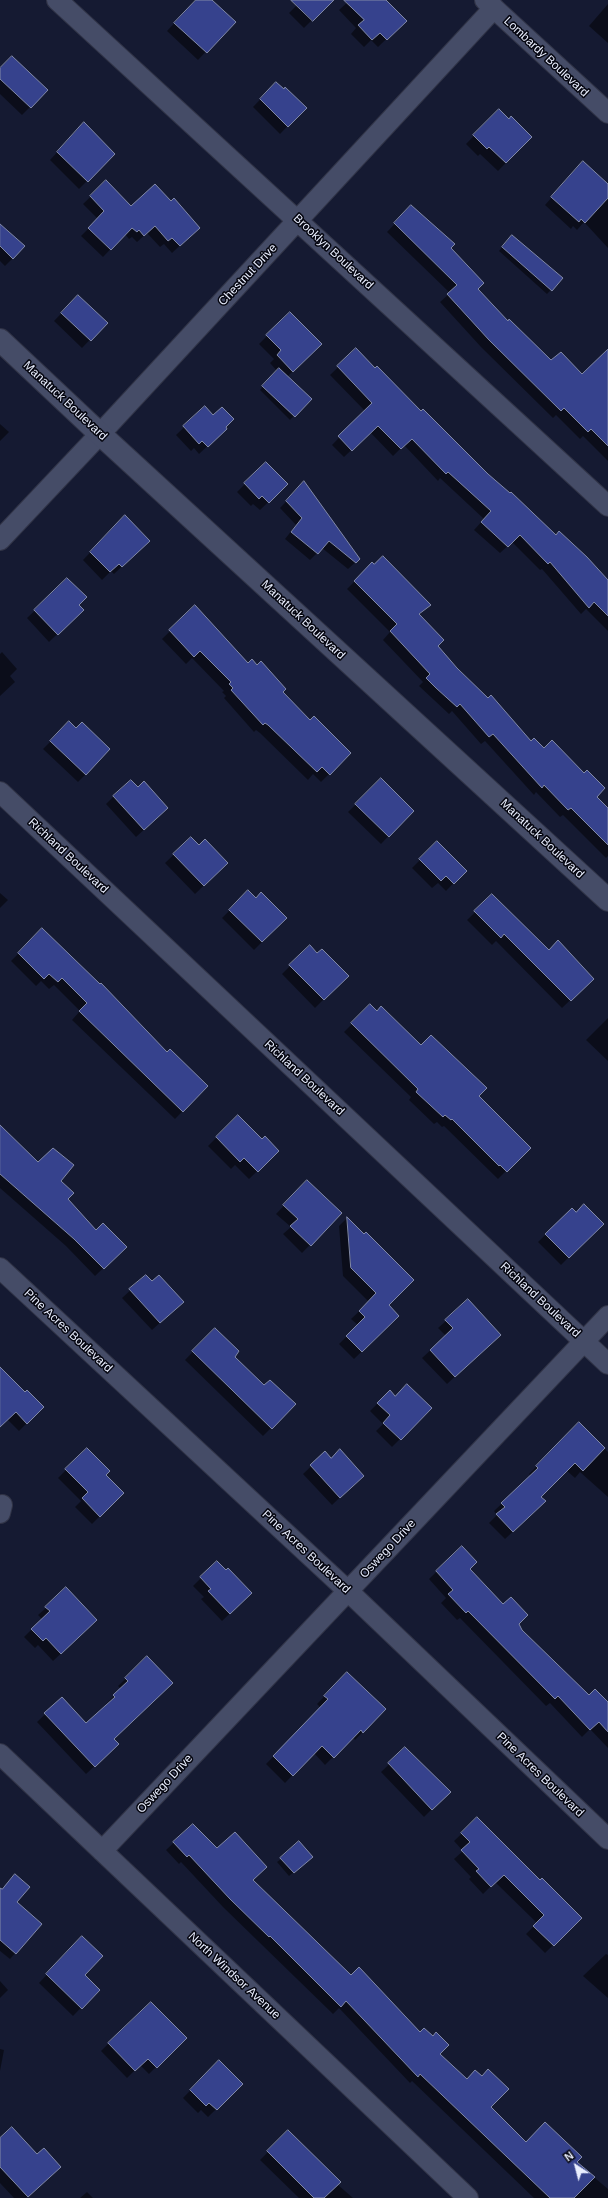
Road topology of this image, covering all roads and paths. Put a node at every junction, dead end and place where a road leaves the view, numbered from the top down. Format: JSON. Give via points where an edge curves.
{"nodes":[{"id":1,"x":57,"y":0,"type":"edge"},
{"id":2,"x":489,"y":4,"type":"edge"},
{"id":3,"x":608,"y":113,"type":"edge"},
{"id":4,"x":299,"y":220,"type":"junction"},
{"id":5,"x":0,"y":340,"type":"edge"},
{"id":6,"x":100,"y":434,"type":"junction"},
{"id":7,"x":608,"y":506,"type":"edge"},
{"id":8,"x":0,"y":540,"type":"edge"},
{"id":9,"x":0,"y":792,"type":"edge"},
{"id":10,"x":608,"y":900,"type":"edge"},
{"id":11,"x":0,"y":1268,"type":"edge"},
{"id":12,"x":608,"y":1316,"type":"edge"},
{"id":13,"x":584,"y":1342,"type":"junction"},
{"id":14,"x":608,"y":1364,"type":"edge"},
{"id":15,"x":348,"y":1591,"type":"junction"},
{"id":16,"x":0,"y":1754,"type":"edge"},
{"id":17,"x":604,"y":1829,"type":"edge"},
{"id":18,"x":102,"y":1851,"type":"junction"},
{"id":19,"x":468,"y":2198,"type":"edge"}],
"edges":[{"from":1,"to":4,"type":"street","name":"Brooklyn Boulevard"},
{"from":2,"to":3,"type":"street","name":"Lombardy Boulevard"},
{"from":2,"to":4,"type":"street","name":"Chestnut Drive"},
{"from":4,"to":6,"type":"street","name":"Chestnut Drive"},
{"from":4,"to":7,"type":"street","name":"Brooklyn Boulevard"},
{"from":5,"to":6,"type":"street","name":"Manatuck Boulevard"},
{"from":6,"to":8,"type":"street","name":"Chestnut Drive"},
{"from":6,"to":10,"type":"street","name":"Manatuck Boulevard"},
{"from":9,"to":13,"type":"street","name":"Richland Boulevard"},
{"from":11,"to":15,"type":"street","name":"Pine Acres Boulevard"},
{"from":12,"to":13,"type":"street","name":"Oswego Drive"},
{"from":13,"to":14,"type":"street","name":"Richland Boulevard"},
{"from":13,"to":15,"type":"street","name":"Oswego Drive"},
{"from":15,"to":17,"type":"street","name":"Pine Acres Boulevard"},
{"from":15,"to":18,"type":"street","name":"Oswego Drive"},
{"from":16,"to":18,"type":"street","name":"North Windsor Avenue"},
{"from":18,"to":19,"type":"street","name":"North Windsor Avenue"}]}
